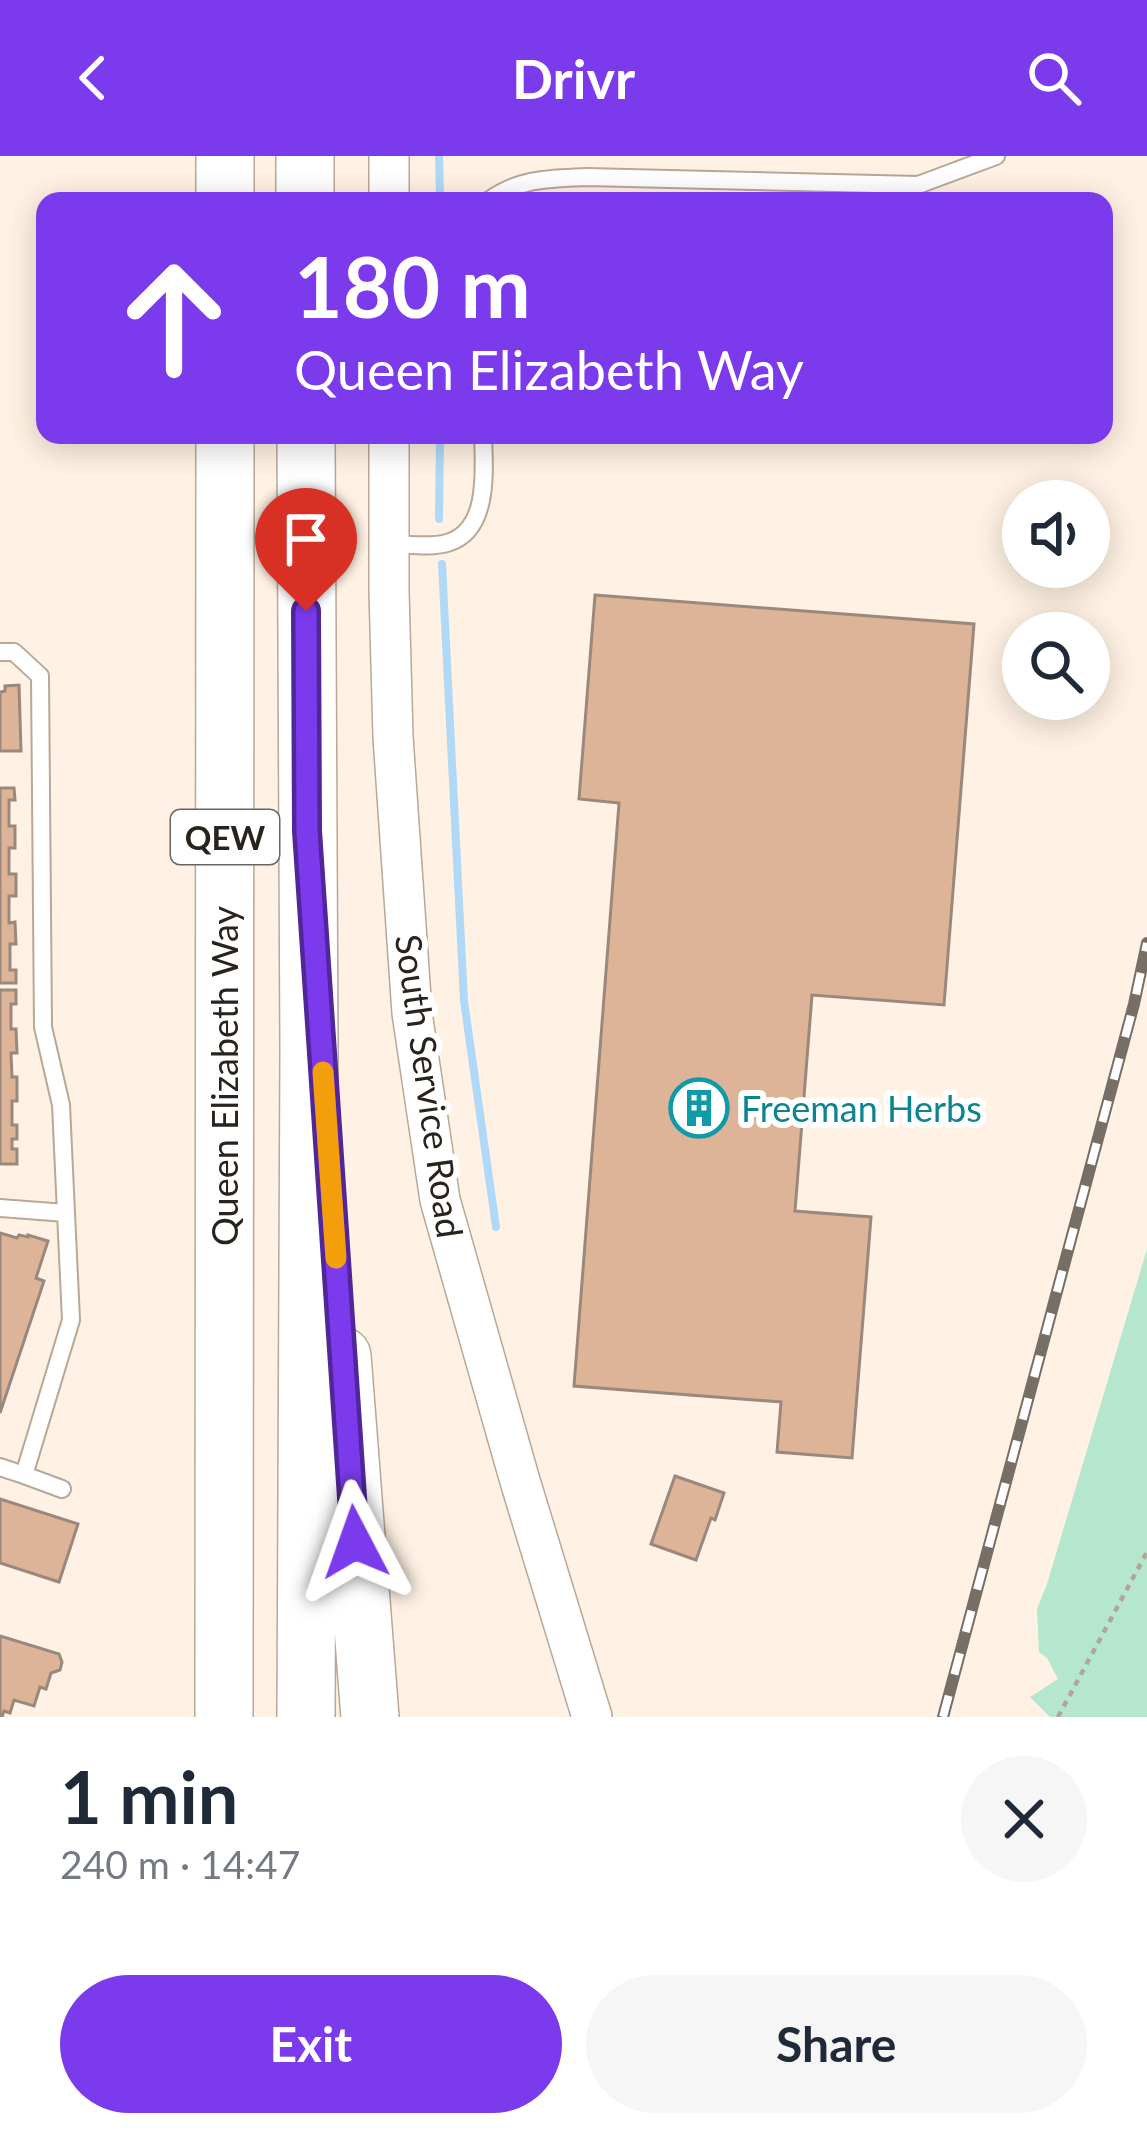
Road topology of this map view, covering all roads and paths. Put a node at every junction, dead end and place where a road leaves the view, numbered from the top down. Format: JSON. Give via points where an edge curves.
{"nodes":[{"id":1,"x":225,"y":156,"type":"edge"},
{"id":2,"x":305,"y":156,"type":"edge"},
{"id":3,"x":388,"y":156,"type":"edge"},
{"id":4,"x":996,"y":156,"type":"edge"},
{"id":5,"x":225,"y":192,"type":"edge"},
{"id":6,"x":305,"y":192,"type":"edge"},
{"id":7,"x":389,"y":192,"type":"edge"},
{"id":8,"x":501,"y":192,"type":"edge"},
{"id":9,"x":225,"y":444,"type":"edge"},
{"id":10,"x":306,"y":444,"type":"edge"},
{"id":11,"x":389,"y":444,"type":"edge"},
{"id":12,"x":483,"y":444,"type":"edge"},
{"id":13,"x":389,"y":544,"type":"junction"},
{"id":14,"x":0,"y":652,"type":"edge"},
{"id":15,"x":307,"y":831,"type":"junction"},
{"id":16,"x":0,"y":1208,"type":"edge"},
{"id":17,"x":66,"y":1214,"type":"junction"},
{"id":18,"x":0,"y":1468,"type":"edge"},
{"id":19,"x":24,"y":1475,"type":"junction"},
{"id":20,"x":62,"y":1489,"type":"dead end"},
{"id":21,"x":1147,"y":1552,"type":"edge"},
{"id":22,"x":224,"y":1717,"type":"edge"},
{"id":23,"x":306,"y":1717,"type":"edge"},
{"id":24,"x":370,"y":1717,"type":"edge"},
{"id":25,"x":592,"y":1717,"type":"edge"},
{"id":26,"x":1058,"y":1717,"type":"edge"}],
"edges":[{"from":1,"to":5,"type":"highway"},
{"from":2,"to":6,"type":"highway"},
{"from":3,"to":7,"type":"street"},
{"from":4,"to":8,"type":"lane","via":[[918,185],[586,177]]},
{"from":9,"to":22,"type":"highway","name":"Queen Elizabeth Way","number":"QEW"},
{"from":10,"to":15,"type":"highway","number":"QEW"},
{"from":11,"to":13,"type":"street","name":"South Service Road"},
{"from":12,"to":13,"type":"lane","via":[[478,512],[469,529],[447,543]]},
{"from":13,"to":25,"type":"street","name":"South Service Road","via":[[411,994],[440,1200]]},
{"from":14,"to":17,"type":"lane","via":[[14,652],[40,676],[43,1027],[61,1105]]},
{"from":15,"to":23,"type":"highway","number":"QEW"},
{"from":15,"to":24,"type":"highway"},
{"from":16,"to":17,"type":"lane"},
{"from":17,"to":19,"type":"lane","via":[[71,1320]]},
{"from":18,"to":19,"type":"lane"},
{"from":19,"to":20,"type":"lane"},
{"from":21,"to":26,"type":"path"}]}
